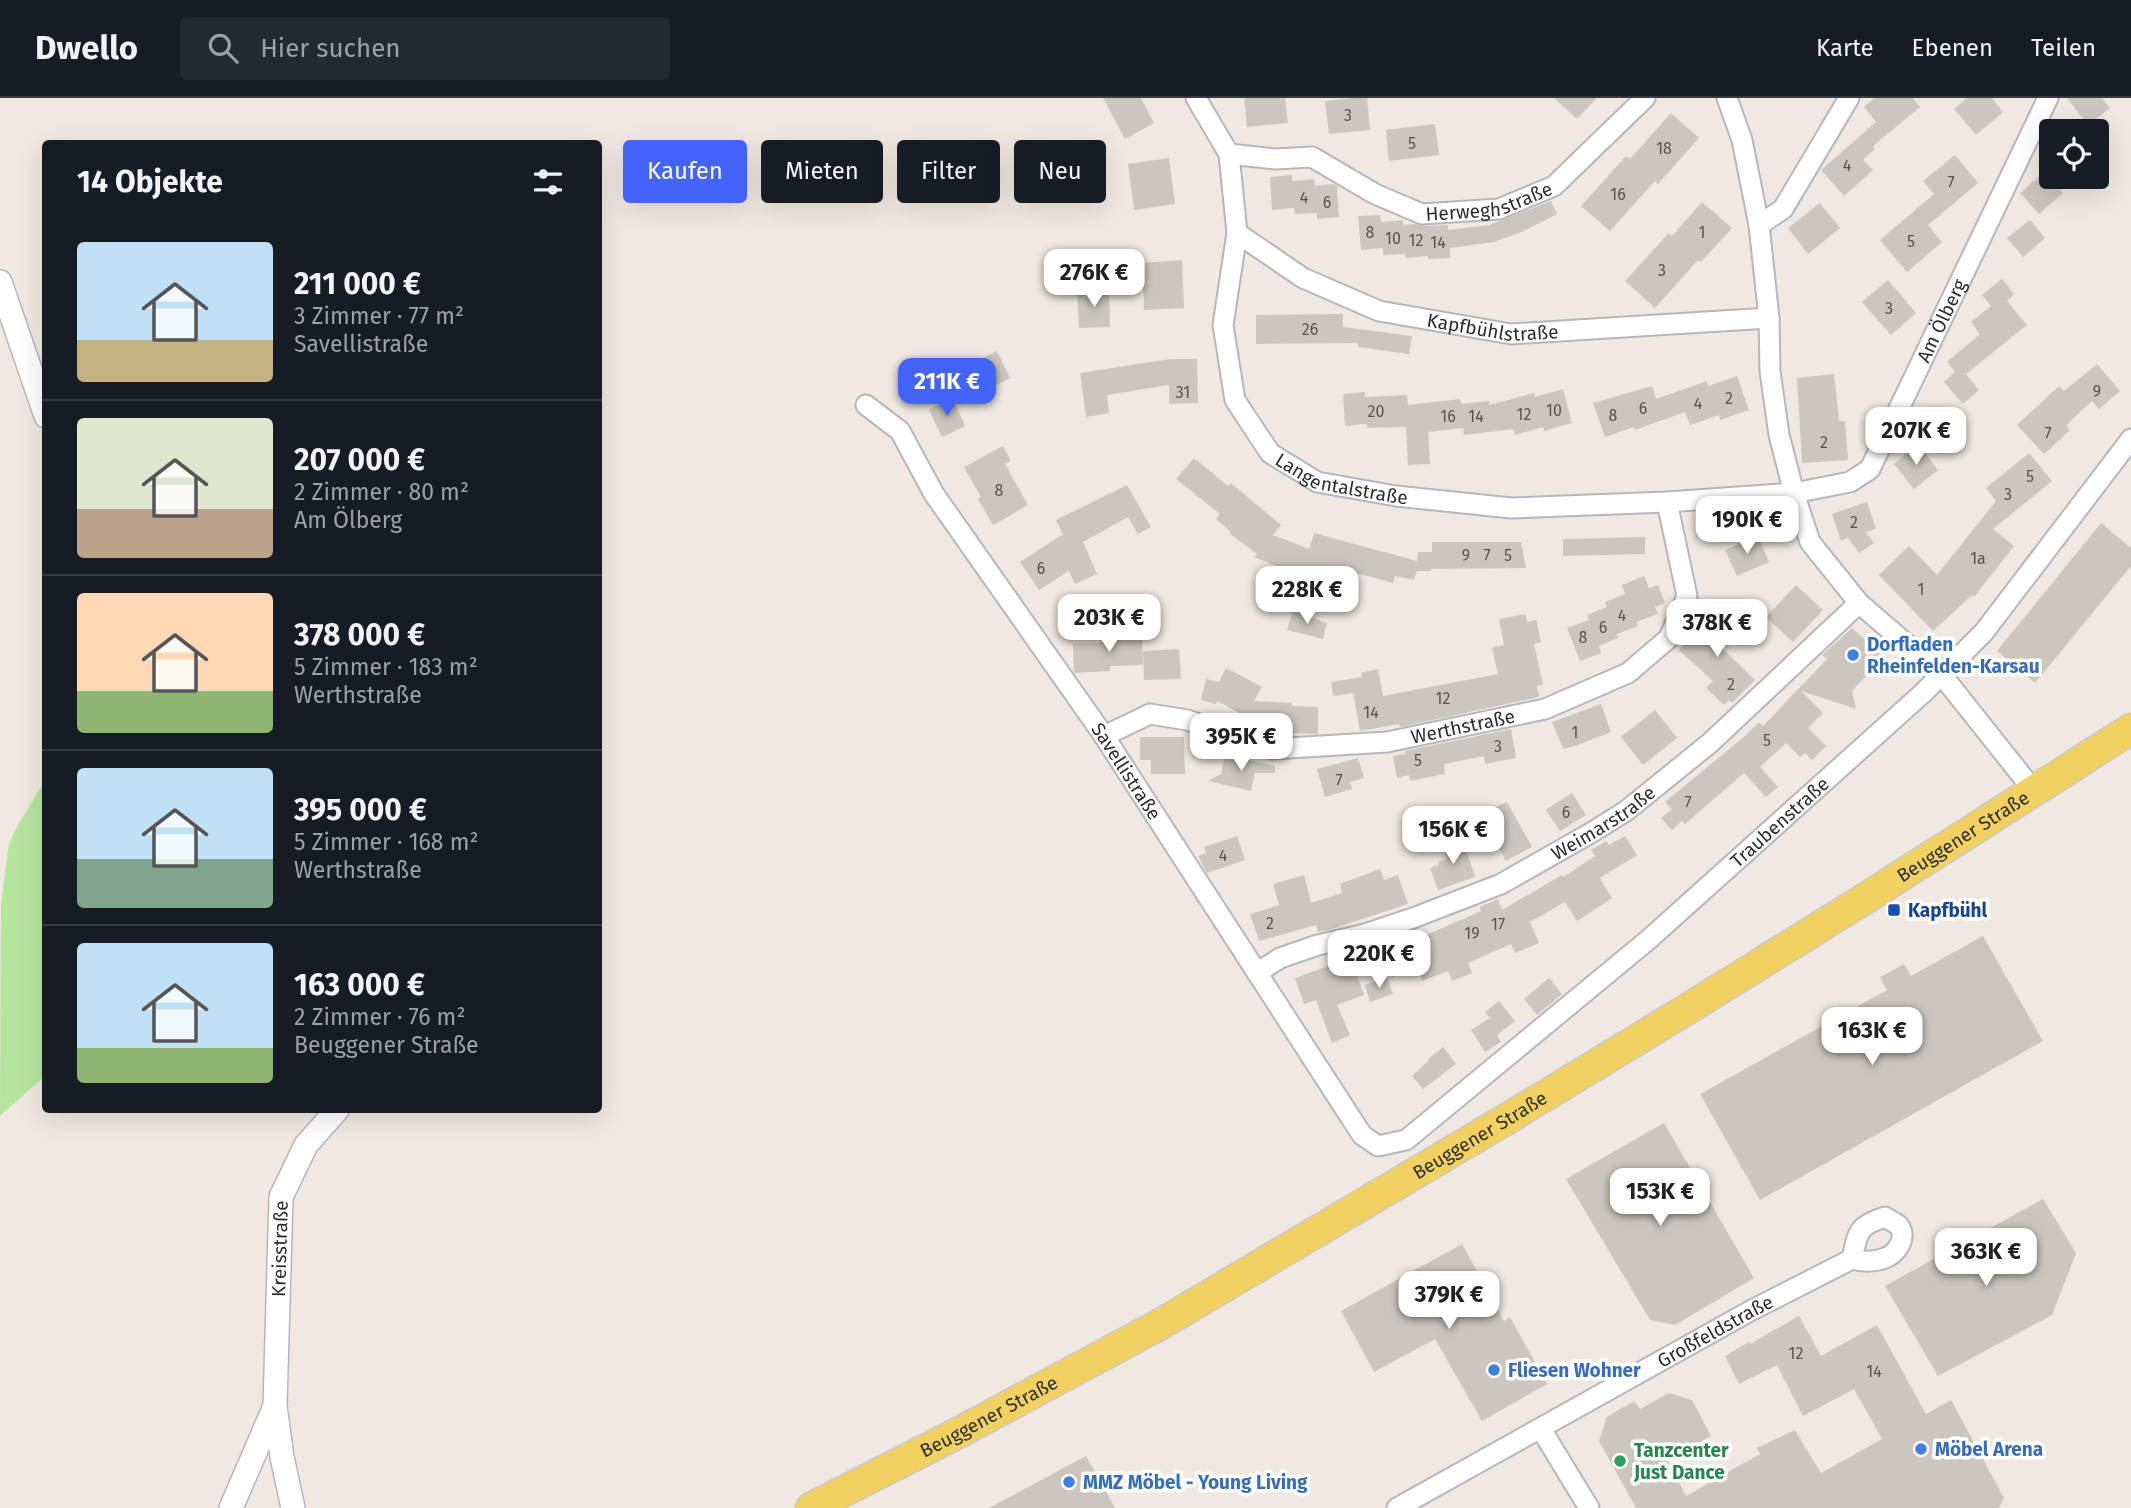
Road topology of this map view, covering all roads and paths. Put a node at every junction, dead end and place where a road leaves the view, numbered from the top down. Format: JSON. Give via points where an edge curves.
{"nodes":[{"id":1,"x":1196,"y":98,"type":"edge"},
{"id":2,"x":1645,"y":98,"type":"edge"},
{"id":3,"x":1727,"y":98,"type":"edge"},
{"id":4,"x":1849,"y":98,"type":"edge"},
{"id":5,"x":2048,"y":98,"type":"edge"},
{"id":6,"x":1229,"y":154,"type":"junction"},
{"id":7,"x":1759,"y":225,"type":"junction"},
{"id":8,"x":1237,"y":233,"type":"junction"},
{"id":9,"x":0,"y":282,"type":"edge"},
{"id":10,"x":1769,"y":318,"type":"junction"},
{"id":11,"x":42,"y":404,"type":"edge"},
{"id":12,"x":866,"y":405,"type":"dead end"},
{"id":13,"x":2131,"y":439,"type":"edge"},
{"id":14,"x":1794,"y":493,"type":"junction"},
{"id":15,"x":1667,"y":502,"type":"junction"},
{"id":16,"x":1858,"y":603,"type":"junction"},
{"id":17,"x":1941,"y":674,"type":"junction"},
{"id":18,"x":2131,"y":729,"type":"edge"},
{"id":19,"x":1104,"y":736,"type":"junction"},
{"id":20,"x":2034,"y":791,"type":"junction"},
{"id":21,"x":1257,"y":973,"type":"junction"},
{"id":22,"x":334,"y":1113,"type":"edge"},
{"id":23,"x":1378,"y":1146,"type":"joint"},
{"id":24,"x":1852,"y":1259,"type":"dead end"},
{"id":25,"x":275,"y":1406,"type":"junction"},
{"id":26,"x":1541,"y":1429,"type":"junction"},
{"id":27,"x":231,"y":1508,"type":"edge"},
{"id":28,"x":293,"y":1508,"type":"edge"},
{"id":29,"x":811,"y":1508,"type":"edge"},
{"id":30,"x":1397,"y":1508,"type":"edge"},
{"id":31,"x":1589,"y":1508,"type":"edge"}],
"edges":[{"from":1,"to":6,"type":"street","name":"Langentalstraße"},
{"from":2,"to":6,"type":"street","name":"Herweghstraße","via":[[1554,186],[1499,209],[1422,214],[1375,194],[1312,157]]},
{"from":3,"to":7,"type":"street","via":[[1742,140]]},
{"from":4,"to":7,"type":"street","via":[[1783,209]]},
{"from":5,"to":14,"type":"street","name":"Am Ölberg","via":[[1870,469],[1850,482]]},
{"from":6,"to":8,"type":"street","name":"Langentalstraße"},
{"from":7,"to":10,"type":"street"},
{"from":8,"to":10,"type":"street","name":"Kapfbühlstraße","via":[[1303,278],[1379,311],[1511,334]]},
{"from":8,"to":15,"type":"street","name":"Langentalstraße","via":[[1223,325],[1235,400],[1270,453],[1317,482],[1396,496],[1511,508]]},
{"from":9,"to":11,"type":"street"},
{"from":10,"to":14,"type":"street","via":[[1779,435]]},
{"from":12,"to":19,"type":"street","name":"Savellistraße","via":[[901,431],[934,494]]},
{"from":13,"to":17,"type":"street","name":"Traubenstraße","via":[[1984,632]]},
{"from":14,"to":15,"type":"street","name":"Langentalstraße"},
{"from":14,"to":16,"type":"street","via":[[1810,542]]},
{"from":15,"to":19,"type":"street","name":"Werthstraße","via":[[1687,596],[1669,638],[1628,673],[1545,709],[1387,742],[1272,749],[1188,720],[1150,714]]},
{"from":16,"to":17,"type":"street"},
{"from":16,"to":21,"type":"street","name":"Weimarstraße","via":[[1710,743],[1626,811],[1589,834],[1501,884],[1413,918],[1280,958]]},
{"from":17,"to":20,"type":"street"},
{"from":17,"to":23,"type":"street","name":"Traubenstraße","via":[[1648,940],[1406,1140]]},
{"from":18,"to":20,"type":"main road","name":"Beuggener Straße"},
{"from":19,"to":21,"type":"street","name":"Savellistraße"},
{"from":20,"to":29,"type":"main road","name":"Beuggener Straße","via":[[1528,1106],[1171,1318]]},
{"from":21,"to":23,"type":"street","name":"Savellistraße","via":[[1362,1135]]},
{"from":22,"to":25,"type":"street","name":"Kreisstraße","via":[[306,1146],[281,1197]]},
{"from":24,"to":26,"type":"street","name":"Großfeldstraße"},
{"from":25,"to":27,"type":"street","name":"Kreisstraße"},
{"from":25,"to":28,"type":"street","name":"Kreisstraße"},
{"from":26,"to":30,"type":"street","name":"Großfeldstraße"},
{"from":26,"to":31,"type":"street"}]}
